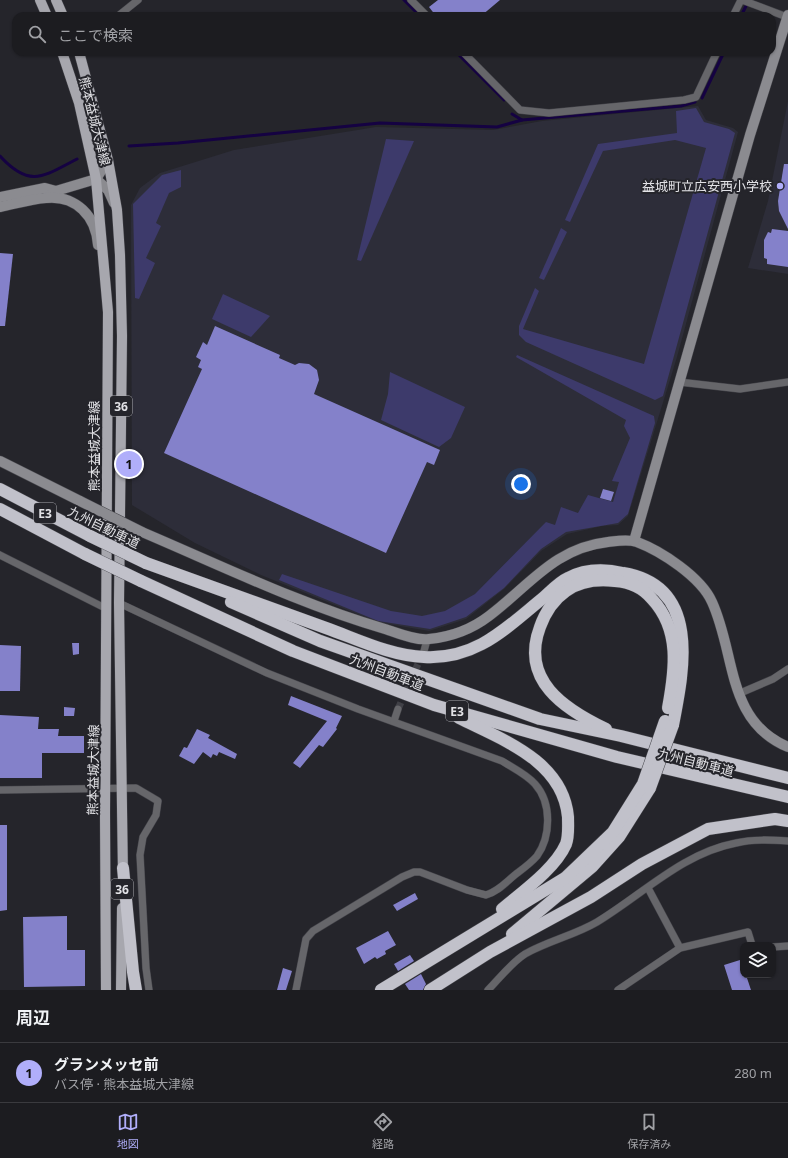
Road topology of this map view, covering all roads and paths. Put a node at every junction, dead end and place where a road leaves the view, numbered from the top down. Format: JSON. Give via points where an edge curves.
{"nodes":[{"id":1,"x":40,"y":0,"type":"edge"},
{"id":2,"x":56,"y":0,"type":"edge"},
{"id":3,"x":138,"y":0,"type":"edge"},
{"id":4,"x":411,"y":0,"type":"edge"},
{"id":5,"x":741,"y":0,"type":"edge"},
{"id":6,"x":45,"y":12,"type":"edge"},
{"id":7,"x":61,"y":12,"type":"edge"},
{"id":8,"x":123,"y":12,"type":"edge"},
{"id":9,"x":423,"y":12,"type":"edge"},
{"id":10,"x":735,"y":12,"type":"edge"},
{"id":11,"x":776,"y":12,"type":"edge"},
{"id":12,"x":776,"y":12,"type":"edge"},
{"id":13,"x":787,"y":16,"type":"edge"},
{"id":14,"x":776,"y":51,"type":"edge"},
{"id":15,"x":63,"y":56,"type":"edge"},
{"id":16,"x":80,"y":56,"type":"edge"},
{"id":17,"x":467,"y":56,"type":"edge"},
{"id":18,"x":715,"y":56,"type":"edge"},
{"id":19,"x":774,"y":56,"type":"edge"},
{"id":20,"x":108,"y":160,"type":"junction"},
{"id":21,"x":96,"y":179,"type":"junction"},
{"id":22,"x":56,"y":191,"type":"junction"},
{"id":23,"x":0,"y":197,"type":"edge"},
{"id":24,"x":47,"y":198,"type":"junction"},
{"id":25,"x":0,"y":207,"type":"edge"},
{"id":26,"x":118,"y":210,"type":"junction"},
{"id":27,"x":108,"y":312,"type":"junction"},
{"id":28,"x":679,"y":382,"type":"junction"},
{"id":29,"x":788,"y":382,"type":"edge"},
{"id":30,"x":0,"y":461,"type":"edge"},
{"id":31,"x":0,"y":489,"type":"edge"},
{"id":32,"x":0,"y":509,"type":"edge"},
{"id":33,"x":634,"y":541,"type":"junction"},
{"id":34,"x":0,"y":555,"type":"edge"},
{"id":35,"x":146,"y":564,"type":"junction"},
{"id":36,"x":119,"y":603,"type":"junction"},
{"id":37,"x":107,"y":609,"type":"junction"},
{"id":38,"x":427,"y":640,"type":"junction"},
{"id":39,"x":424,"y":651,"type":"tunnel mouth"},
{"id":40,"x":788,"y":669,"type":"edge"},
{"id":41,"x":738,"y":694,"type":"junction"},
{"id":42,"x":434,"y":705,"type":"junction"},
{"id":43,"x":398,"y":709,"type":"tunnel mouth"},
{"id":44,"x":394,"y":721,"type":"junction"},
{"id":45,"x":669,"y":723,"type":"junction"},
{"id":46,"x":621,"y":736,"type":"junction"},
{"id":47,"x":788,"y":747,"type":"edge"},
{"id":48,"x":788,"y":778,"type":"edge"},
{"id":49,"x":646,"y":786,"type":"junction"},
{"id":50,"x":105,"y":789,"type":"junction"},
{"id":51,"x":121,"y":789,"type":"junction"},
{"id":52,"x":0,"y":790,"type":"edge"},
{"id":53,"x":788,"y":797,"type":"edge"},
{"id":54,"x":788,"y":821,"type":"edge"},
{"id":55,"x":788,"y":841,"type":"edge"},
{"id":56,"x":123,"y":868,"type":"junction"},
{"id":57,"x":648,"y":888,"type":"junction"},
{"id":58,"x":475,"y":932,"type":"junction"},
{"id":59,"x":751,"y":942,"type":"edge"},
{"id":60,"x":788,"y":946,"type":"edge"},
{"id":61,"x":776,"y":947,"type":"edge"},
{"id":62,"x":680,"y":948,"type":"junction"},
{"id":63,"x":490,"y":952,"type":"junction"},
{"id":64,"x":106,"y":990,"type":"edge"},
{"id":65,"x":121,"y":990,"type":"edge"},
{"id":66,"x":136,"y":990,"type":"edge"},
{"id":67,"x":149,"y":990,"type":"edge"},
{"id":68,"x":296,"y":990,"type":"edge"},
{"id":69,"x":381,"y":990,"type":"edge"},
{"id":70,"x":430,"y":990,"type":"edge"},
{"id":71,"x":488,"y":990,"type":"edge"},
{"id":72,"x":618,"y":990,"type":"edge"}],
"edges":[{"from":1,"to":6,"type":"main road"},
{"from":2,"to":7,"type":"main road"},
{"from":3,"to":8,"type":"street"},
{"from":4,"to":9,"type":"street"},
{"from":5,"to":10,"type":"street"},
{"from":5,"to":12,"type":"street"},
{"from":11,"to":13,"type":"street"},
{"from":13,"to":14,"type":"street"},
{"from":15,"to":21,"type":"main road","name":"熊本益城大津線","number":"36","via":[[79,103]]},
{"from":16,"to":20,"type":"main road","name":"熊本益城大津線","number":"36"},
{"from":17,"to":18,"type":"street","via":[[520,110],[549,113],[696,97]]},
{"from":19,"to":28,"type":"street"},
{"from":20,"to":21,"type":"street"},
{"from":20,"to":26,"type":"main road","name":"熊本益城大津線","number":"36"},
{"from":21,"to":22,"type":"street"},
{"from":21,"to":26,"type":"street","via":[[108,190]]},
{"from":21,"to":27,"type":"main road","name":"熊本益城大津線","number":"36"},
{"from":22,"to":23,"type":"street","via":[[45,188]]},
{"from":22,"to":24,"type":"street"},
{"from":24,"to":25,"type":"street"},
{"from":24,"to":27,"type":"street","via":[[70,202],[90,216],[98,237],[102,295]]},
{"from":26,"to":36,"type":"main road","name":"熊本益城大津線","number":"36","via":[[122,336]]},
{"from":27,"to":37,"type":"main road","name":"熊本益城大津線","number":"36"},
{"from":28,"to":29,"type":"street","via":[[740,390]]},
{"from":28,"to":33,"type":"street"},
{"from":30,"to":38,"type":"street","bridge":true,"via":[[142,532],[296,598],[348,618]]},
{"from":31,"to":35,"type":"highway","name":"九州自動車道","number":"E3","bridge":true},
{"from":32,"to":42,"type":"highway","name":"九州自動車道","number":"E3","bridge":true,"via":[[85,554],[293,651]]},
{"from":33,"to":38,"type":"street","via":[[594,543],[558,558],[488,617],[464,631]]},
{"from":33,"to":41,"type":"street","via":[[670,559],[692,576],[712,600],[726,640]]},
{"from":34,"to":37,"type":"street"},
{"from":35,"to":45,"type":"highway","via":[[381,648],[423,657],[453,656],[473,649],[498,635],[568,578],[595,570],[630,574],[654,584],[671,601],[679,619],[683,644],[683,677]]},
{"from":35,"to":46,"type":"highway","name":"九州自動車道","number":"E3","via":[[320,641],[381,664],[540,719]]},
{"from":36,"to":44,"type":"street","via":[[267,673]]},
{"from":36,"to":51,"type":"main road","name":"熊本益城大津線","number":"36"},
{"from":37,"to":50,"type":"main road","name":"熊本益城大津線","number":"36"},
{"from":38,"to":39,"type":"street"},
{"from":40,"to":41,"type":"street","via":[[773,679]]},
{"from":41,"to":47,"type":"street","via":[[747,713],[771,740]]},
{"from":42,"to":53,"type":"highway","name":"九州自動車道","number":"E3","via":[[617,757]]},
{"from":42,"to":58,"type":"highway","via":[[537,760],[554,779],[567,803],[569,828],[566,844],[552,863]]},
{"from":43,"to":44,"type":"street"},
{"from":44,"to":68,"type":"street","via":[[477,751],[520,771],[536,784],[546,803],[546,838],[530,864],[494,893],[476,893],[414,872],[313,931],[306,939]]},
{"from":45,"to":46,"type":"highway","via":[[674,667],[673,641],[666,617],[650,596],[636,587],[606,580],[584,583],[566,591],[546,613],[537,636],[536,668],[549,691],[561,703]]},
{"from":45,"to":49,"type":"highway","bridge":true},
{"from":46,"to":48,"type":"highway","name":"九州自動車道","number":"E3"},
{"from":49,"to":58,"type":"highway","via":[[613,832],[565,878]]},
{"from":49,"to":63,"type":"highway","via":[[619,837],[592,867]]},
{"from":50,"to":51,"type":"street"},
{"from":50,"to":52,"type":"street"},
{"from":50,"to":64,"type":"main road","name":"熊本益城大津線","number":"36"},
{"from":51,"to":56,"type":"main road","name":"熊本益城大津線","number":"36"},
{"from":51,"to":67,"type":"street","via":[[136,788],[158,802],[156,815],[143,837],[140,855]]},
{"from":54,"to":63,"type":"highway","via":[[775,819],[708,829]]},
{"from":55,"to":57,"type":"street","via":[[746,841],[714,849],[681,865]]},
{"from":56,"to":65,"type":"main road","name":"熊本益城大津線","number":"36"},
{"from":56,"to":66,"type":"highway","via":[[132,972]]},
{"from":57,"to":62,"type":"street"},
{"from":57,"to":71,"type":"street","via":[[596,923],[524,955]]},
{"from":58,"to":69,"type":"highway"},
{"from":59,"to":62,"type":"street","via":[[748,932]]},
{"from":60,"to":61,"type":"street"},
{"from":62,"to":72,"type":"street"},
{"from":63,"to":70,"type":"highway"}]}
